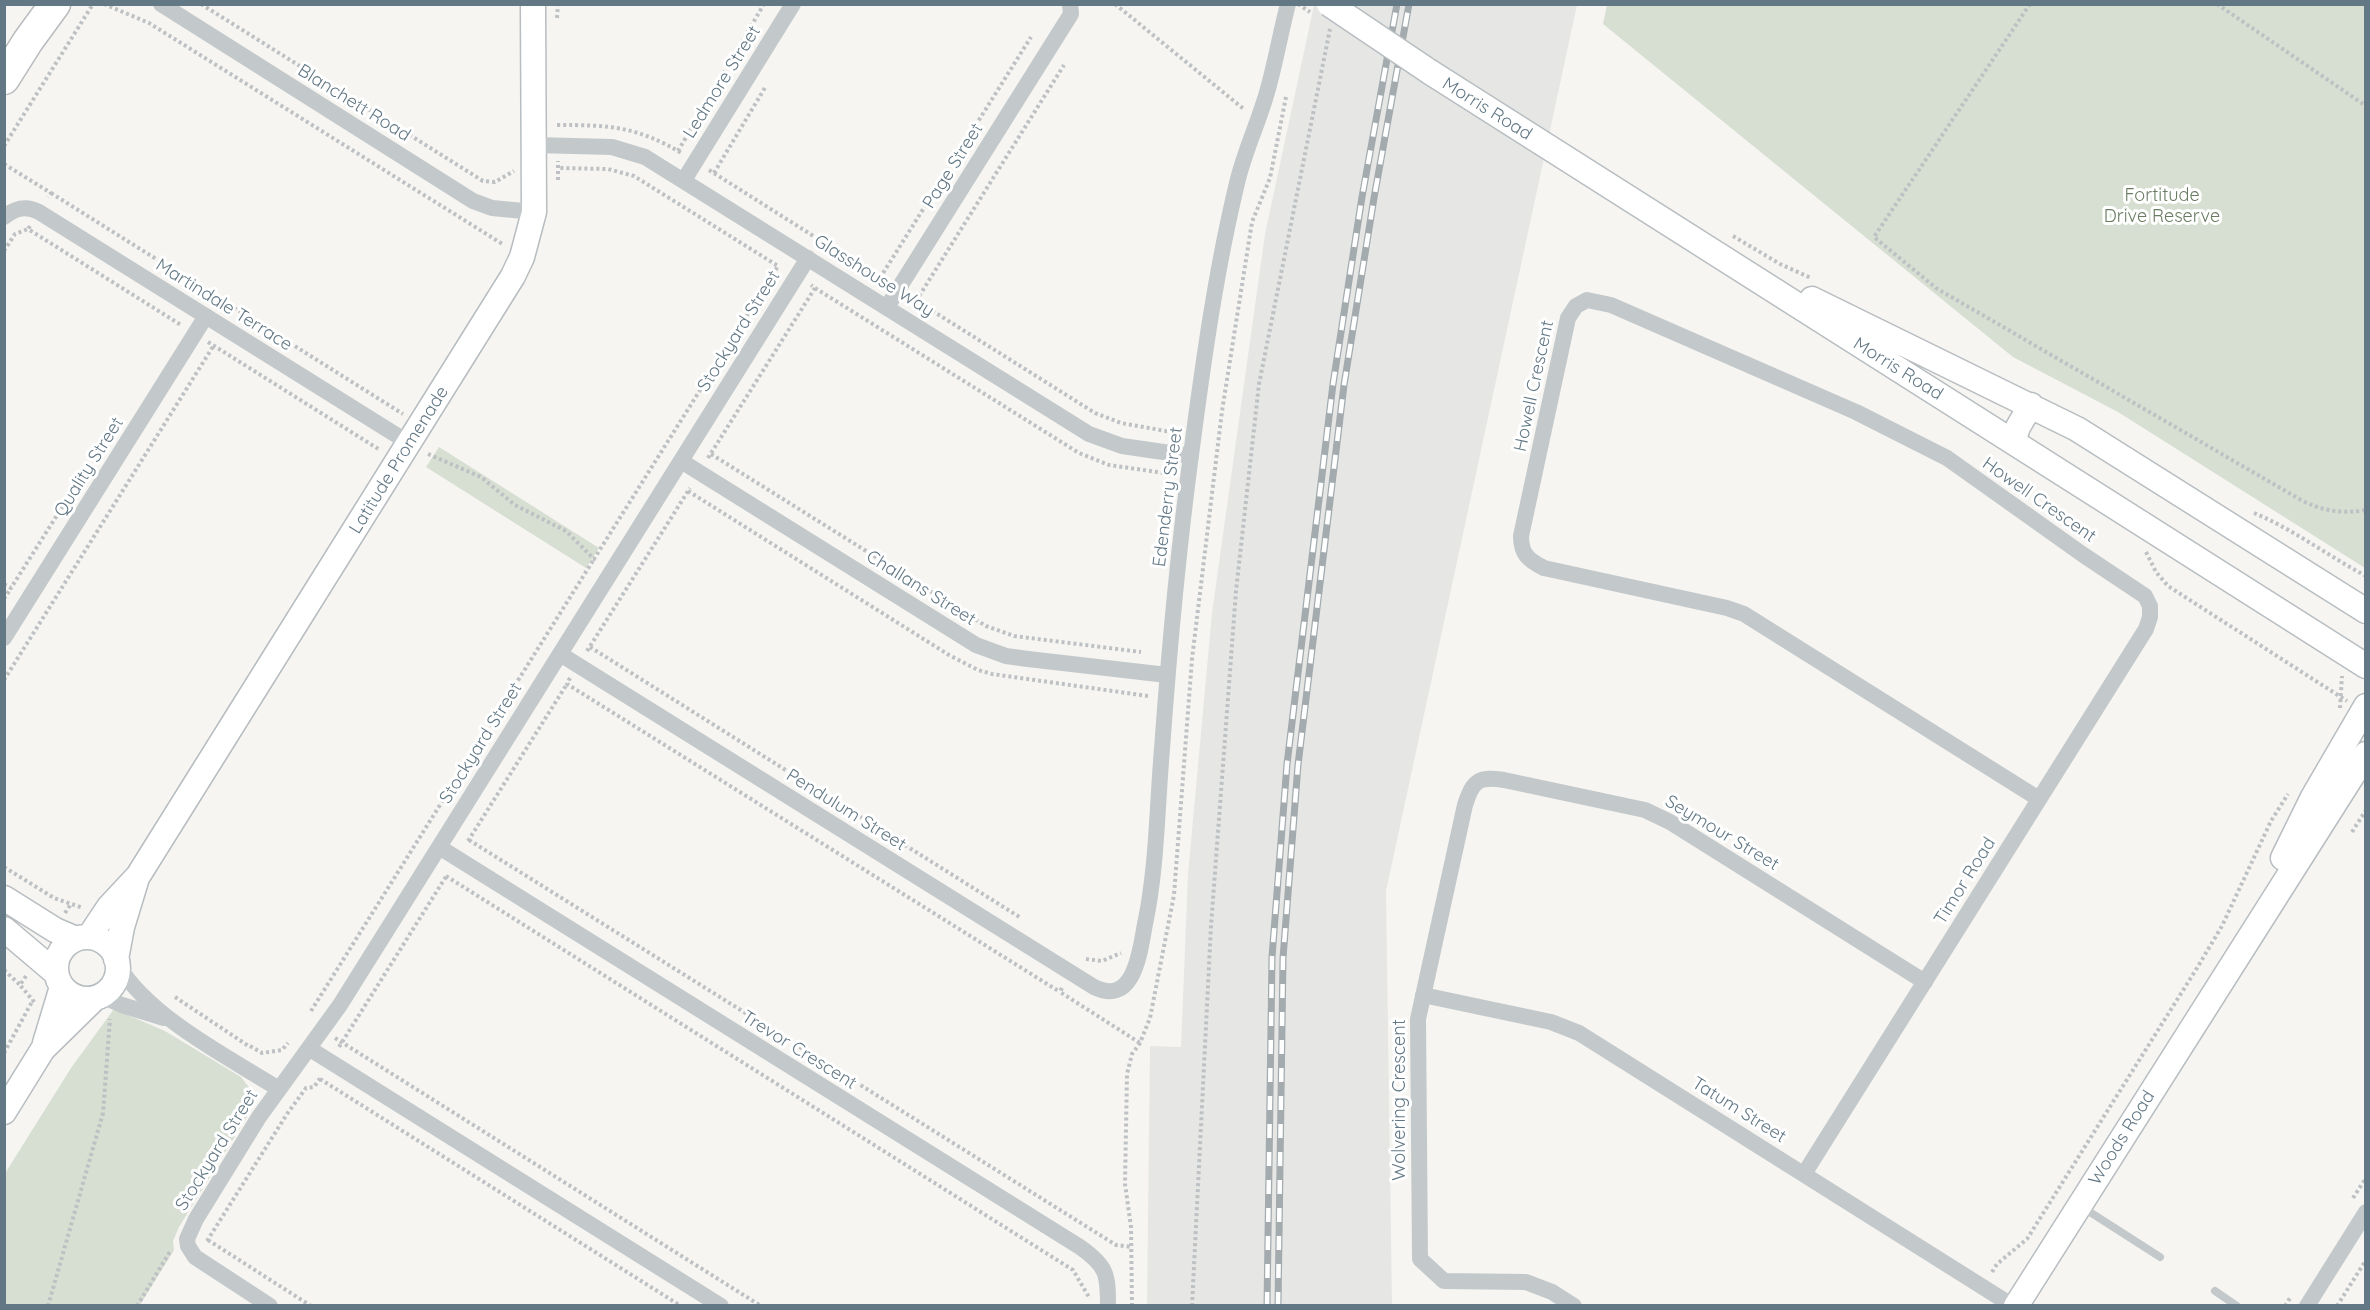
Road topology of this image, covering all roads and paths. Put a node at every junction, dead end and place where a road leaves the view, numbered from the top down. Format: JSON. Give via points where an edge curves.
{"nodes":[{"id":1,"x":55,"y":4,"type":"edge"},
{"id":2,"x":93,"y":4,"type":"edge"},
{"id":3,"x":104,"y":4,"type":"edge"},
{"id":4,"x":161,"y":4,"type":"edge"},
{"id":5,"x":201,"y":4,"type":"edge"},
{"id":6,"x":533,"y":4,"type":"edge"},
{"id":7,"x":764,"y":4,"type":"edge"},
{"id":8,"x":793,"y":4,"type":"edge"},
{"id":9,"x":1070,"y":4,"type":"edge"},
{"id":10,"x":1115,"y":4,"type":"edge"},
{"id":11,"x":1288,"y":4,"type":"edge"},
{"id":12,"x":1306,"y":4,"type":"edge"},
{"id":13,"x":2030,"y":4,"type":"edge"},
{"id":14,"x":2217,"y":4,"type":"edge"},
{"id":15,"x":1304,"y":15,"type":"dead end"},
{"id":16,"x":1329,"y":15,"type":"edge"},
{"id":17,"x":1032,"y":37,"type":"dead end"},
{"id":18,"x":1065,"y":65,"type":"dead end"},
{"id":19,"x":1430,"y":72,"type":"junction"},
{"id":20,"x":4,"y":79,"type":"edge"},
{"id":21,"x":1287,"y":92,"type":"dead end"},
{"id":22,"x":2366,"y":106,"type":"edge"},
{"id":23,"x":1259,"y":117,"type":"junction"},
{"id":24,"x":557,"y":125,"type":"dead end"},
{"id":25,"x":1280,"y":125,"type":"junction"},
{"id":26,"x":534,"y":145,"type":"junction"},
{"id":27,"x":4,"y":146,"type":"edge"},
{"id":28,"x":678,"y":151,"type":"junction"},
{"id":29,"x":696,"y":162,"type":"junction"},
{"id":30,"x":558,"y":168,"type":"dead end"},
{"id":31,"x":684,"y":180,"type":"junction"},
{"id":32,"x":51,"y":193,"type":"dead end"},
{"id":33,"x":523,"y":212,"type":"junction"},
{"id":34,"x":10,"y":213,"type":"edge"},
{"id":35,"x":28,"y":229,"type":"dead end"},
{"id":36,"x":504,"y":245,"type":"junction"},
{"id":37,"x":4,"y":251,"type":"edge"},
{"id":38,"x":501,"y":252,"type":"dead end"},
{"id":39,"x":1246,"y":256,"type":"dead end"},
{"id":40,"x":808,"y":258,"type":"junction"},
{"id":41,"x":778,"y":266,"type":"junction"},
{"id":42,"x":796,"y":277,"type":"junction"},
{"id":43,"x":880,"y":278,"type":"junction"},
{"id":44,"x":899,"y":290,"type":"junction"},
{"id":45,"x":916,"y":301,"type":"junction"},
{"id":46,"x":887,"y":308,"type":"junction"},
{"id":47,"x":206,"y":316,"type":"junction"},
{"id":48,"x":178,"y":323,"type":"dead end"},
{"id":49,"x":172,"y":333,"type":"dead end"},
{"id":50,"x":214,"y":345,"type":"dead end"},
{"id":51,"x":408,"y":405,"type":"dead end"},
{"id":52,"x":2031,"y":405,"type":"junction"},
{"id":53,"x":403,"y":414,"type":"junction"},
{"id":54,"x":2013,"y":442,"type":"junction"},
{"id":55,"x":409,"y":443,"type":"junction"},
{"id":56,"x":711,"y":454,"type":"junction"},
{"id":57,"x":1183,"y":454,"type":"junction"},
{"id":58,"x":374,"y":460,"type":"dead end"},
{"id":59,"x":681,"y":461,"type":"junction"},
{"id":60,"x":85,"y":470,"type":"dead end"},
{"id":61,"x":700,"y":473,"type":"junction"},
{"id":62,"x":1171,"y":485,"type":"dead end"},
{"id":63,"x":2366,"y":510,"type":"edge"},
{"id":64,"x":594,"y":559,"type":"junction"},
{"id":65,"x":4,"y":584,"type":"edge"},
{"id":66,"x":11,"y":588,"type":"junction"},
{"id":67,"x":4,"y":599,"type":"edge"},
{"id":68,"x":2150,"y":606,"type":"joint"},
{"id":69,"x":2366,"y":611,"type":"edge"},
{"id":70,"x":11,"y":615,"type":"edge"},
{"id":71,"x":4,"y":638,"type":"edge"},
{"id":72,"x":590,"y":647,"type":"junction"},
{"id":73,"x":560,"y":654,"type":"junction"},
{"id":74,"x":1170,"y":655,"type":"junction"},
{"id":75,"x":1192,"y":659,"type":"dead end"},
{"id":76,"x":578,"y":665,"type":"junction"},
{"id":77,"x":2366,"y":666,"type":"edge"},
{"id":78,"x":1150,"y":674,"type":"junction"},
{"id":79,"x":1167,"y":675,"type":"junction"},
{"id":80,"x":4,"y":680,"type":"edge"},
{"id":81,"x":1148,"y":696,"type":"dead end"},
{"id":82,"x":2339,"y":696,"type":"dead end"},
{"id":83,"x":2366,"y":706,"type":"edge"},
{"id":84,"x":2338,"y":713,"type":"dead end"},
{"id":85,"x":2366,"y":754,"type":"edge"},
{"id":86,"x":1477,"y":781,"type":"joint"},
{"id":87,"x":2289,"y":792,"type":"dead end"},
{"id":88,"x":2039,"y":799,"type":"junction"},
{"id":89,"x":2366,"y":810,"type":"edge"},
{"id":90,"x":2352,"y":832,"type":"dead end"},
{"id":91,"x":469,"y":840,"type":"dead end"},
{"id":92,"x":439,"y":847,"type":"junction"},
{"id":93,"x":4,"y":867,"type":"edge"},
{"id":94,"x":138,"y":876,"type":"junction"},
{"id":95,"x":446,"y":876,"type":"dead end"},
{"id":96,"x":4,"y":898,"type":"edge"},
{"id":97,"x":102,"y":917,"type":"junction"},
{"id":98,"x":1031,"y":924,"type":"dead end"},
{"id":99,"x":4,"y":929,"type":"edge"},
{"id":100,"x":83,"y":938,"type":"junction"},
{"id":101,"x":1123,"y":944,"type":"dead end"},
{"id":102,"x":117,"y":962,"type":"junction"},
{"id":103,"x":4,"y":970,"type":"edge"},
{"id":104,"x":2227,"y":971,"type":"junction"},
{"id":105,"x":1070,"y":973,"type":"junction"},
{"id":106,"x":59,"y":980,"type":"junction"},
{"id":107,"x":1925,"y":982,"type":"junction"},
{"id":108,"x":20,"y":985,"type":"dead end"},
{"id":109,"x":1113,"y":990,"type":"joint"},
{"id":110,"x":1059,"y":992,"type":"junction"},
{"id":111,"x":1423,"y":994,"type":"junction"},
{"id":112,"x":172,"y":996,"type":"dead end"},
{"id":113,"x":98,"y":997,"type":"junction"},
{"id":114,"x":33,"y":1000,"type":"dead end"},
{"id":115,"x":110,"y":1019,"type":"dead end"},
{"id":116,"x":168,"y":1019,"type":"junction"},
{"id":117,"x":306,"y":1020,"type":"dead end"},
{"id":118,"x":342,"y":1043,"type":"dead end"},
{"id":119,"x":1140,"y":1043,"type":"dead end"},
{"id":120,"x":43,"y":1049,"type":"junction"},
{"id":121,"x":310,"y":1049,"type":"junction"},
{"id":122,"x":4,"y":1053,"type":"edge"},
{"id":123,"x":239,"y":1064,"type":"junction"},
{"id":124,"x":320,"y":1079,"type":"dead end"},
{"id":125,"x":279,"y":1089,"type":"junction"},
{"id":126,"x":4,"y":1112,"type":"edge"},
{"id":127,"x":1804,"y":1174,"type":"junction"},
{"id":128,"x":2079,"y":1206,"type":"junction"},
{"id":129,"x":2366,"y":1212,"type":"edge"},
{"id":130,"x":208,"y":1240,"type":"dead end"},
{"id":131,"x":188,"y":1246,"type":"junction"},
{"id":132,"x":1132,"y":1247,"type":"dead end"},
{"id":133,"x":2160,"y":1257,"type":"dead end"},
{"id":134,"x":2366,"y":1260,"type":"edge"},
{"id":135,"x":1997,"y":1264,"type":"dead end"},
{"id":136,"x":2215,"y":1291,"type":"dead end"},
{"id":137,"x":265,"y":1304,"type":"edge"},
{"id":138,"x":48,"y":1305,"type":"edge"},
{"id":139,"x":137,"y":1305,"type":"edge"},
{"id":140,"x":311,"y":1305,"type":"edge"},
{"id":141,"x":681,"y":1305,"type":"edge"},
{"id":142,"x":722,"y":1305,"type":"edge"},
{"id":143,"x":761,"y":1305,"type":"edge"},
{"id":144,"x":1090,"y":1305,"type":"edge"},
{"id":145,"x":1108,"y":1305,"type":"edge"},
{"id":146,"x":1192,"y":1305,"type":"edge"},
{"id":147,"x":1574,"y":1305,"type":"edge"},
{"id":148,"x":2015,"y":1305,"type":"edge"},
{"id":149,"x":2237,"y":1305,"type":"edge"},
{"id":150,"x":2307,"y":1305,"type":"edge"},
{"id":151,"x":2337,"y":1305,"type":"edge"}],
"edges":[{"from":1,"to":20,"type":"highway"},
{"from":2,"to":27,"type":"path"},
{"from":3,"to":36,"type":"path","via":[[149,23]]},
{"from":4,"to":33,"type":"street","name":"Blanchett Road","via":[[473,201]]},
{"from":5,"to":33,"type":"path","via":[[483,181],[495,182],[514,171]]},
{"from":6,"to":26,"type":"street","name":"Latitude Promenade"},
{"from":7,"to":28,"type":"path"},
{"from":8,"to":29,"type":"street","name":"Ledmore Street"},
{"from":9,"to":44,"type":"street","name":"Page Street","via":[[1071,14]]},
{"from":10,"to":23,"type":"path","via":[[1225,96]]},
{"from":11,"to":23,"type":"street","name":"Edenderry Street"},
{"from":12,"to":15,"type":"path"},
{"from":13,"to":63,"type":"path","via":[[1874,237],[1936,288],[2301,500],[2332,511]]},
{"from":14,"to":22,"type":"path"},
{"from":16,"to":19,"type":"street","name":"Morris Road","bridge":true},
{"from":16,"to":146,"type":"path","via":[[1259,384],[1236,591],[1211,926]]},
{"from":17,"to":43,"type":"path"},
{"from":18,"to":45,"type":"path"},
{"from":19,"to":52,"type":"street","name":"Morris Road","via":[[1805,296]]},
{"from":19,"to":54,"type":"street","name":"Morris Road"},
{"from":21,"to":25,"type":"path"},
{"from":23,"to":25,"type":"path"},
{"from":23,"to":57,"type":"street","name":"Edenderry Street","via":[[1239,176]]},
{"from":24,"to":28,"type":"path","via":[[619,127],[651,136]]},
{"from":25,"to":39,"type":"path","via":[[1270,178],[1252,222]]},
{"from":26,"to":31,"type":"street","name":"Glasshouse Way","via":[[612,147],[645,157]]},
{"from":26,"to":33,"type":"street","name":"Latitude Promenade"},
{"from":28,"to":29,"type":"path"},
{"from":29,"to":31,"type":"street","name":"Ledmore Street"},
{"from":29,"to":43,"type":"path"},
{"from":30,"to":41,"type":"path","via":[[608,169],[634,176]]},
{"from":31,"to":40,"type":"street","name":"Glasshouse Way"},
{"from":32,"to":53,"type":"path"},
{"from":33,"to":36,"type":"path"},
{"from":33,"to":55,"type":"street","name":"Latitude Promenade","via":[[522,257],[513,276]]},
{"from":34,"to":47,"type":"street","name":"Martindale Terrace","via":[[33,209],[39,212]]},
{"from":35,"to":37,"type":"path","via":[[15,234]]},
{"from":36,"to":38,"type":"path"},
{"from":40,"to":42,"type":"street","name":"Stockyard Street"},
{"from":40,"to":46,"type":"street","name":"Glasshouse Way"},
{"from":41,"to":42,"type":"path"},
{"from":41,"to":64,"type":"path"},
{"from":42,"to":56,"type":"path","via":[[815,288]]},
{"from":42,"to":59,"type":"street","name":"Stockyard Street"},
{"from":43,"to":44,"type":"path"},
{"from":44,"to":45,"type":"path"},
{"from":44,"to":46,"type":"street","name":"Page Street"},
{"from":45,"to":57,"type":"path","via":[[1095,413],[1121,423],[1177,432]]},
{"from":46,"to":57,"type":"street","name":"Glasshouse Way","via":[[1089,434],[1122,446]]},
{"from":47,"to":55,"type":"street","name":"Martindale Terrace"},
{"from":47,"to":70,"type":"street","name":"Quality Street"},
{"from":48,"to":49,"type":"path"},
{"from":50,"to":80,"type":"path"},
{"from":51,"to":53,"type":"path"},
{"from":52,"to":54,"type":"street"},
{"from":52,"to":69,"type":"street","name":"Morris Road","via":[[2077,429]]},
{"from":53,"to":55,"type":"path"},
{"from":54,"to":77,"type":"street","name":"Morris Road"},
{"from":55,"to":58,"type":"path"},
{"from":55,"to":64,"type":"path","via":[[481,477],[515,505],[566,531]]},
{"from":55,"to":94,"type":"street","name":"Latitude Promenade"},
{"from":56,"to":61,"type":"path"},
{"from":56,"to":74,"type":"path","via":[[986,626],[1014,636]]},
{"from":57,"to":62,"type":"path"},
{"from":57,"to":74,"type":"street","name":"Edenderry Street"},
{"from":59,"to":61,"type":"street","name":"Challans Street"},
{"from":59,"to":73,"type":"street","name":"Stockyard Street"},
{"from":60,"to":66,"type":"path"},
{"from":61,"to":72,"type":"path"},
{"from":61,"to":78,"type":"street","name":"Challans Street","via":[[976,645],[1006,656]]},
{"from":64,"to":117,"type":"path"},
{"from":65,"to":66,"type":"path"},
{"from":66,"to":67,"type":"path"},
{"from":68,"to":88,"type":"street","name":"Timor Road","via":[[2146,629]]},
{"from":68,"to":88,"type":"street","name":"Howell Crescent","via":[[2137,589],[1947,458],[1856,412],[1605,303],[1587,300],[1576,306],[1568,318],[1521,536],[1521,547],[1530,561],[1744,614]]},
{"from":70,"to":71,"type":"street","name":"Quality Street"},
{"from":72,"to":76,"type":"path"},
{"from":72,"to":98,"type":"path"},
{"from":73,"to":76,"type":"street","name":"Pendulum Street"},
{"from":73,"to":92,"type":"street","name":"Stockyard Street"},
{"from":74,"to":75,"type":"path"},
{"from":74,"to":79,"type":"street","name":"Edenderry Street"},
{"from":76,"to":105,"type":"street","name":"Pendulum Street"},
{"from":76,"to":110,"type":"path","via":[[567,684]]},
{"from":78,"to":79,"type":"street","name":"Challans Street"},
{"from":78,"to":81,"type":"path"},
{"from":79,"to":109,"type":"street","name":"Edenderry Street","via":[[1148,913],[1135,972],[1127,983]]},
{"from":82,"to":84,"type":"path"},
{"from":83,"to":104,"type":"street","name":"Woods Road","via":[[2313,797]]},
{"from":85,"to":104,"type":"street","name":"Woods Road"},
{"from":86,"to":107,"type":"street","name":"Seymour Street","via":[[1487,777],[1645,810]]},
{"from":86,"to":111,"type":"street","name":"Wolvering Crescent","via":[[1464,805]]},
{"from":87,"to":135,"type":"path","via":[[2197,968],[2027,1239]]},
{"from":88,"to":107,"type":"street","name":"Timor Road"},
{"from":89,"to":90,"type":"path"},
{"from":91,"to":132,"type":"path","via":[[1116,1245]]},
{"from":92,"to":121,"type":"street","name":"Stockyard Street"},
{"from":92,"to":145,"type":"street","name":"Trevor Crescent","via":[[1080,1247],[1104,1269]]},
{"from":93,"to":97,"type":"path","via":[[54,898]]},
{"from":94,"to":97,"type":"street","name":"Latitude Promenade"},
{"from":94,"to":102,"type":"street","name":"Latitude Promenade","via":[[122,927]]},
{"from":95,"to":144,"type":"path","via":[[1073,1270]]},
{"from":96,"to":100,"type":"street","via":[[55,930]]},
{"from":97,"to":100,"type":"street","name":"Latitude Promenade"},
{"from":99,"to":106,"type":"street"},
{"from":100,"to":102,"type":"street","via":[[109,946]]},
{"from":100,"to":106,"type":"street","via":[[69,942],[60,953]]},
{"from":101,"to":105,"type":"path","via":[[1121,954],[1102,961],[1081,956]]},
{"from":102,"to":113,"type":"street","via":[[114,983]]},
{"from":102,"to":116,"type":"street","via":[[129,982]]},
{"from":103,"to":108,"type":"path"},
{"from":104,"to":128,"type":"street","name":"Woods Road"},
{"from":105,"to":109,"type":"street","name":"Pendulum Street","via":[[1100,990]]},
{"from":105,"to":110,"type":"path"},
{"from":106,"to":113,"type":"street","via":[[73,996]]},
{"from":106,"to":120,"type":"street"},
{"from":107,"to":127,"type":"street","name":"Timor Road"},
{"from":110,"to":119,"type":"path"},
{"from":111,"to":127,"type":"street","name":"Tatum Street","via":[[1551,1022],[1579,1033]]},
{"from":111,"to":147,"type":"street","name":"Wolvering Crescent","via":[[1418,1019],[1420,1259],[1444,1281],[1526,1282]]},
{"from":112,"to":123,"type":"path","via":[[250,1046]]},
{"from":113,"to":116,"type":"street"},
{"from":113,"to":120,"type":"street"},
{"from":114,"to":122,"type":"path"},
{"from":115,"to":138,"type":"path","via":[[103,1113]]},
{"from":116,"to":123,"type":"street"},
{"from":118,"to":143,"type":"path"},
{"from":120,"to":126,"type":"street"},
{"from":121,"to":125,"type":"street","name":"Stockyard Street"},
{"from":121,"to":142,"type":"street"},
{"from":123,"to":125,"type":"street"},
{"from":124,"to":141,"type":"path"},
{"from":125,"to":131,"type":"street","name":"Stockyard Street","via":[[196,1219]]},
{"from":127,"to":148,"type":"street","name":"Tatum Street"},
{"from":128,"to":133,"type":"lane"},
{"from":128,"to":148,"type":"street","name":"Woods Road"},
{"from":129,"to":150,"type":"street"},
{"from":130,"to":140,"type":"path"},
{"from":131,"to":137,"type":"street","via":[[195,1257]]},
{"from":131,"to":139,"type":"path","via":[[172,1249]]},
{"from":134,"to":151,"type":"path"},
{"from":136,"to":149,"type":"lane"}]}
